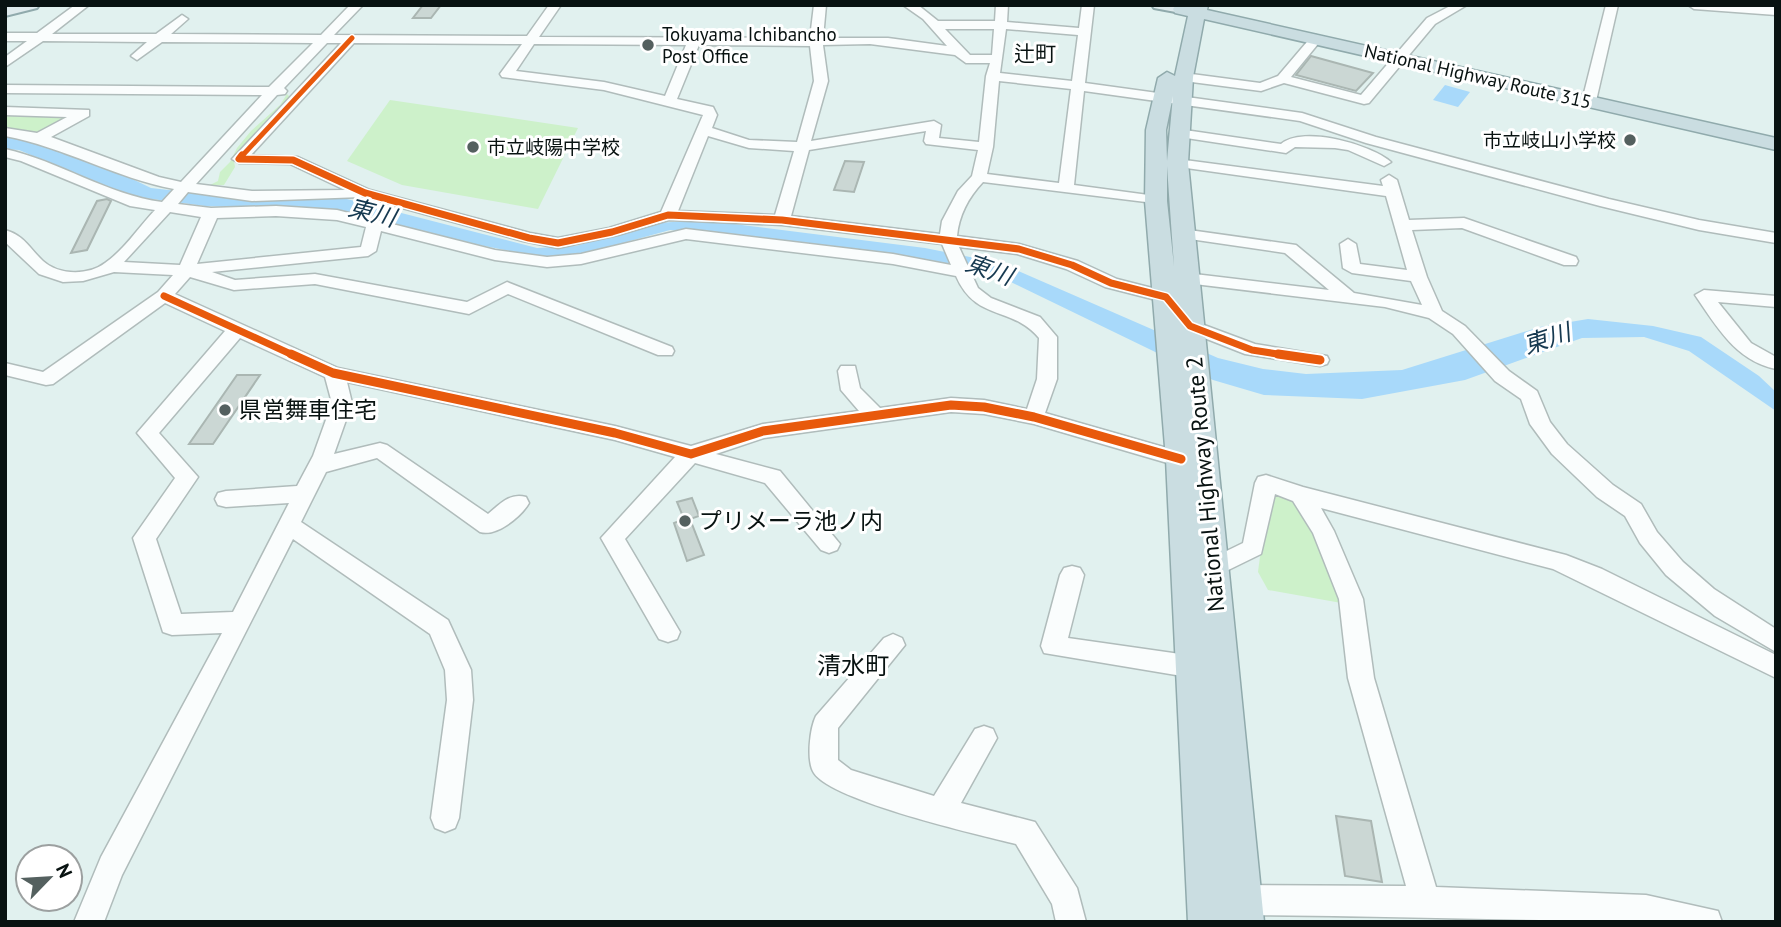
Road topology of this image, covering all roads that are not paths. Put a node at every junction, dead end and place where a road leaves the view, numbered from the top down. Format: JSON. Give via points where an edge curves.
{"nodes":[{"id":1,"x":32,"y":5,"type":"edge"},
{"id":2,"x":83,"y":5,"type":"edge"},
{"id":3,"x":357,"y":5,"type":"edge"},
{"id":4,"x":555,"y":5,"type":"edge"},
{"id":5,"x":820,"y":5,"type":"edge"},
{"id":6,"x":909,"y":5,"type":"edge"},
{"id":7,"x":1002,"y":5,"type":"edge"},
{"id":8,"x":1088,"y":5,"type":"edge"},
{"id":9,"x":1159,"y":5,"type":"edge"},
{"id":10,"x":1461,"y":5,"type":"edge"},
{"id":11,"x":1612,"y":5,"type":"edge"},
{"id":12,"x":1694,"y":5,"type":"edge"},
{"id":13,"x":1190,"y":8,"type":"edge"},
{"id":14,"x":1776,"y":11,"type":"edge"},
{"id":15,"x":5,"y":12,"type":"edge"},
{"id":16,"x":929,"y":16,"type":"edge"},
{"id":17,"x":182,"y":19,"type":"dead end"},
{"id":18,"x":1000,"y":25,"type":"junction"},
{"id":19,"x":1085,"y":32,"type":"junction"},
{"id":20,"x":5,"y":37,"type":"edge"},
{"id":21,"x":40,"y":37,"type":"junction"},
{"id":22,"x":159,"y":37,"type":"junction"},
{"id":23,"x":325,"y":38,"type":"junction"},
{"id":24,"x":352,"y":38,"type":"junction"},
{"id":25,"x":1316,"y":39,"type":"junction"},
{"id":26,"x":528,"y":41,"type":"junction"},
{"id":27,"x":694,"y":41,"type":"junction"},
{"id":28,"x":816,"y":42,"type":"junction"},
{"id":29,"x":960,"y":52,"type":"junction"},
{"id":30,"x":137,"y":56,"type":"dead end"},
{"id":31,"x":1400,"y":58,"type":"junction"},
{"id":32,"x":998,"y":60,"type":"junction"},
{"id":33,"x":5,"y":63,"type":"edge"},
{"id":34,"x":993,"y":76,"type":"junction"},
{"id":35,"x":1184,"y":77,"type":"junction"},
{"id":36,"x":1283,"y":79,"type":"junction"},
{"id":37,"x":1077,"y":86,"type":"junction"},
{"id":38,"x":5,"y":89,"type":"edge"},
{"id":39,"x":273,"y":91,"type":"junction"},
{"id":40,"x":303,"y":91,"type":"junction"},
{"id":41,"x":1172,"y":99,"type":"junction"},
{"id":42,"x":670,"y":100,"type":"junction"},
{"id":43,"x":1589,"y":102,"type":"junction"},
{"id":44,"x":5,"y":111,"type":"edge"},
{"id":45,"x":704,"y":130,"type":"junction"},
{"id":46,"x":5,"y":132,"type":"edge"},
{"id":47,"x":1178,"y":133,"type":"junction"},
{"id":48,"x":39,"y":138,"type":"junction"},
{"id":49,"x":1371,"y":140,"type":"junction"},
{"id":50,"x":1775,"y":143,"type":"edge"},
{"id":51,"x":802,"y":146,"type":"junction"},
{"id":52,"x":1269,"y":146,"type":"junction"},
{"id":53,"x":986,"y":147,"type":"junction"},
{"id":54,"x":5,"y":153,"type":"edge"},
{"id":55,"x":1384,"y":162,"type":"junction"},
{"id":56,"x":1177,"y":163,"type":"junction"},
{"id":57,"x":1272,"y":175,"type":"junction"},
{"id":58,"x":979,"y":177,"type":"junction"},
{"id":59,"x":185,"y":187,"type":"junction"},
{"id":60,"x":1066,"y":187,"type":"junction"},
{"id":61,"x":1392,"y":192,"type":"junction"},
{"id":62,"x":365,"y":193,"type":"junction"},
{"id":63,"x":1156,"y":201,"type":"junction"},
{"id":64,"x":167,"y":207,"type":"junction"},
{"id":65,"x":211,"y":213,"type":"junction"},
{"id":66,"x":668,"y":215,"type":"junction"},
{"id":67,"x":782,"y":220,"type":"junction"},
{"id":68,"x":375,"y":225,"type":"junction"},
{"id":69,"x":1404,"y":225,"type":"junction"},
{"id":70,"x":1182,"y":234,"type":"junction"},
{"id":71,"x":5,"y":235,"type":"edge"},
{"id":72,"x":1776,"y":238,"type":"edge"},
{"id":73,"x":948,"y":240,"type":"junction"},
{"id":74,"x":1348,"y":244,"type":"dead end"},
{"id":75,"x":1570,"y":261,"type":"dead end"},
{"id":76,"x":111,"y":267,"type":"junction"},
{"id":77,"x":186,"y":270,"type":"junction"},
{"id":78,"x":961,"y":272,"type":"junction"},
{"id":79,"x":1418,"y":277,"type":"junction"},
{"id":80,"x":1186,"y":278,"type":"junction"},
{"id":81,"x":164,"y":296,"type":"junction"},
{"id":82,"x":1348,"y":297,"type":"junction"},
{"id":83,"x":1776,"y":302,"type":"edge"},
{"id":84,"x":1175,"y":314,"type":"junction"},
{"id":85,"x":1435,"y":314,"type":"junction"},
{"id":86,"x":236,"y":330,"type":"junction"},
{"id":87,"x":665,"y":351,"type":"dead end"},
{"id":88,"x":1320,"y":360,"type":"dead end"},
{"id":89,"x":1776,"y":363,"type":"edge"},
{"id":90,"x":5,"y":369,"type":"edge"},
{"id":91,"x":848,"y":371,"type":"dead end"},
{"id":92,"x":333,"y":373,"type":"junction"},
{"id":93,"x":1186,"y":396,"type":"junction"},
{"id":94,"x":876,"y":416,"type":"junction"},
{"id":95,"x":1034,"y":418,"type":"junction"},
{"id":96,"x":691,"y":454,"type":"junction"},
{"id":97,"x":1181,"y":459,"type":"junction"},
{"id":98,"x":318,"y":466,"type":"junction"},
{"id":99,"x":303,"y":494,"type":"junction"},
{"id":100,"x":1301,"y":495,"type":"junction"},
{"id":101,"x":226,"y":499,"type":"dead end"},
{"id":102,"x":517,"y":503,"type":"dead end"},
{"id":103,"x":288,"y":524,"type":"junction"},
{"id":104,"x":829,"y":544,"type":"dead end"},
{"id":105,"x":1214,"y":568,"type":"junction"},
{"id":106,"x":1072,"y":575,"type":"dead end"},
{"id":107,"x":240,"y":622,"type":"junction"},
{"id":108,"x":668,"y":632,"type":"dead end"},
{"id":109,"x":1776,"y":642,"type":"edge"},
{"id":110,"x":893,"y":645,"type":"dead end"},
{"id":111,"x":1195,"y":667,"type":"junction"},
{"id":112,"x":1776,"y":667,"type":"edge"},
{"id":113,"x":984,"y":738,"type":"dead end"},
{"id":114,"x":940,"y":812,"type":"junction"},
{"id":115,"x":445,"y":818,"type":"dead end"},
{"id":116,"x":1425,"y":901,"type":"junction"},
{"id":117,"x":1226,"y":910,"type":"edge"},
{"id":118,"x":1648,"y":916,"type":"edge"},
{"id":119,"x":89,"y":922,"type":"edge"},
{"id":120,"x":1071,"y":922,"type":"edge"},
{"id":121,"x":1707,"y":922,"type":"edge"}],
"edges":[{"from":1,"to":15,"type":"main road"},
{"from":2,"to":21,"type":"street"},
{"from":3,"to":23,"type":"street"},
{"from":4,"to":26,"type":"street"},
{"from":5,"to":28,"type":"street"},
{"from":6,"to":16,"type":"street"},
{"from":7,"to":18,"type":"street"},
{"from":8,"to":19,"type":"street"},
{"from":9,"to":13,"type":"main road"},
{"from":10,"to":31,"type":"street","via":[[1431,21]]},
{"from":11,"to":43,"type":"street"},
{"from":12,"to":14,"type":"street"},
{"from":13,"to":25,"type":"highway","name":"National Highway Route 315"},
{"from":13,"to":35,"type":"highway","name":"National Highway Route 2"},
{"from":13,"to":41,"type":"highway","name":"National Highway Route 2"},
{"from":16,"to":18,"type":"street"},
{"from":16,"to":29,"type":"street"},
{"from":17,"to":22,"type":"street"},
{"from":18,"to":19,"type":"street"},
{"from":18,"to":32,"type":"street"},
{"from":19,"to":37,"type":"street"},
{"from":20,"to":21,"type":"street"},
{"from":21,"to":22,"type":"street"},
{"from":21,"to":33,"type":"street"},
{"from":22,"to":23,"type":"street"},
{"from":22,"to":30,"type":"street"},
{"from":23,"to":24,"type":"street"},
{"from":23,"to":39,"type":"street"},
{"from":24,"to":26,"type":"street"},
{"from":24,"to":40,"type":"street"},
{"from":25,"to":31,"type":"highway","name":"National Highway Route 315"},
{"from":25,"to":36,"type":"street"},
{"from":26,"to":27,"type":"street"},
{"from":26,"to":42,"type":"street","via":[[507,74]]},
{"from":27,"to":28,"type":"street"},
{"from":27,"to":42,"type":"street"},
{"from":28,"to":29,"type":"street","via":[[916,43]]},
{"from":28,"to":51,"type":"street","via":[[821,81]]},
{"from":29,"to":32,"type":"street","via":[[967,59]]},
{"from":31,"to":36,"type":"street","via":[[1364,100]]},
{"from":31,"to":43,"type":"highway","name":"National Highway Route 315"},
{"from":32,"to":34,"type":"street"},
{"from":34,"to":37,"type":"street"},
{"from":34,"to":53,"type":"street"},
{"from":35,"to":36,"type":"street","via":[[1261,87]]},
{"from":35,"to":41,"type":"highway","name":"National Highway Route 2"},
{"from":37,"to":41,"type":"street"},
{"from":37,"to":60,"type":"street"},
{"from":38,"to":39,"type":"street"},
{"from":39,"to":40,"type":"street"},
{"from":39,"to":59,"type":"street"},
{"from":40,"to":62,"type":"street","via":[[239,159],[293,160]]},
{"from":41,"to":47,"type":"highway","name":"National Highway Route 2"},
{"from":41,"to":49,"type":"street","via":[[1301,117]]},
{"from":41,"to":63,"type":"highway","name":"National Highway Route 2","via":[[1156,130]]},
{"from":42,"to":45,"type":"street","via":[[708,110]]},
{"from":43,"to":50,"type":"highway","name":"National Highway Route 315"},
{"from":44,"to":48,"type":"street","via":[[84,113]]},
{"from":45,"to":51,"type":"street","via":[[754,145]]},
{"from":45,"to":66,"type":"street"},
{"from":46,"to":48,"type":"street"},
{"from":47,"to":52,"type":"street"},
{"from":47,"to":56,"type":"highway","name":"National Highway Route 2"},
{"from":48,"to":59,"type":"street","via":[[155,181]]},
{"from":49,"to":55,"type":"street"},
{"from":49,"to":72,"type":"street","via":[[1660,216]]},
{"from":51,"to":53,"type":"street","via":[[934,125],[931,141]]},
{"from":51,"to":67,"type":"street"},
{"from":52,"to":55,"type":"street","via":[[1286,149],[1288,144],[1333,144],[1361,150],[1371,160]]},
{"from":52,"to":57,"type":"street"},
{"from":53,"to":58,"type":"street"},
{"from":54,"to":64,"type":"street","via":[[136,203]]},
{"from":55,"to":61,"type":"street"},
{"from":56,"to":57,"type":"street"},
{"from":56,"to":70,"type":"highway","name":"National Highway Route 2"},
{"from":57,"to":61,"type":"street"},
{"from":58,"to":60,"type":"street"},
{"from":58,"to":73,"type":"street","via":[[950,221]]},
{"from":59,"to":62,"type":"street","via":[[252,196]]},
{"from":59,"to":64,"type":"street"},
{"from":60,"to":63,"type":"street"},
{"from":61,"to":69,"type":"street"},
{"from":62,"to":66,"type":"street","via":[[558,243]]},
{"from":63,"to":84,"type":"highway","name":"National Highway Route 2"},
{"from":64,"to":65,"type":"street"},
{"from":64,"to":76,"type":"street"},
{"from":65,"to":68,"type":"street","via":[[316,213]]},
{"from":65,"to":77,"type":"street"},
{"from":66,"to":67,"type":"street"},
{"from":67,"to":73,"type":"street"},
{"from":68,"to":77,"type":"street","via":[[368,251]]},
{"from":68,"to":78,"type":"street","via":[[495,255],[547,262],[581,259],[686,233]]},
{"from":69,"to":75,"type":"street","via":[[1464,223]]},
{"from":69,"to":79,"type":"street"},
{"from":70,"to":80,"type":"highway","name":"National Highway Route 2"},
{"from":70,"to":82,"type":"street","via":[[1290,249]]},
{"from":71,"to":76,"type":"street","via":[[20,242],[38,267],[65,277],[94,275]]},
{"from":73,"to":78,"type":"street"},
{"from":73,"to":84,"type":"street","via":[[1038,253]]},
{"from":74,"to":79,"type":"street","via":[[1352,268]]},
{"from":76,"to":77,"type":"street"},
{"from":77,"to":81,"type":"street"},
{"from":77,"to":87,"type":"street","via":[[234,285],[315,279],[469,307],[508,287]]},
{"from":78,"to":95,"type":"street","via":[[971,291],[985,302],[1034,321],[1048,337],[1047,379]]},
{"from":79,"to":85,"type":"street"},
{"from":80,"to":82,"type":"street"},
{"from":80,"to":84,"type":"highway","name":"National Highway Route 2"},
{"from":81,"to":86,"type":"street"},
{"from":81,"to":90,"type":"street","via":[[46,379]]},
{"from":82,"to":85,"type":"street"},
{"from":83,"to":89,"type":"street","via":[[1704,295],[1733,337],[1765,362]]},
{"from":84,"to":88,"type":"street","via":[[1252,350]]},
{"from":84,"to":93,"type":"highway","name":"National Highway Route 2"},
{"from":85,"to":109,"type":"street","via":[[1460,330],[1502,376],[1530,396],[1532,410],[1569,460],[1636,512],[1648,537],[1685,580]]},
{"from":86,"to":92,"type":"street"},
{"from":86,"to":107,"type":"street","via":[[147,433],[187,477],[144,538],[172,625]]},
{"from":91,"to":94,"type":"street","via":[[851,390]]},
{"from":92,"to":96,"type":"street","via":[[615,433]]},
{"from":92,"to":98,"type":"street","via":[[342,403]]},
{"from":93,"to":97,"type":"highway","name":"National Highway Route 2"},
{"from":93,"to":105,"type":"highway","name":"National Highway Route 2"},
{"from":94,"to":95,"type":"street","via":[[951,405]]},
{"from":94,"to":96,"type":"street","via":[[763,431]]},
{"from":95,"to":97,"type":"street"},
{"from":96,"to":104,"type":"street","via":[[772,477]]},
{"from":96,"to":108,"type":"street","via":[[612,538]]},
{"from":97,"to":111,"type":"highway","name":"National Highway Route 2"},
{"from":98,"to":99,"type":"street"},
{"from":98,"to":102,"type":"street","via":[[380,450],[488,526]]},
{"from":99,"to":101,"type":"street"},
{"from":99,"to":103,"type":"street"},
{"from":100,"to":105,"type":"street","via":[[1266,483],[1252,548]]},
{"from":100,"to":112,"type":"street","via":[[1558,561]]},
{"from":100,"to":116,"type":"street","via":[[1323,531],[1351,599],[1361,678]]},
{"from":103,"to":107,"type":"street"},
{"from":103,"to":115,"type":"street","via":[[439,627],[458,670],[460,701]]},
{"from":105,"to":117,"type":"highway","name":"National Highway Route 2"},
{"from":106,"to":111,"type":"street","via":[[1053,646]]},
{"from":107,"to":119,"type":"street","via":[[111,867]]},
{"from":110,"to":114,"type":"street","via":[[825,724],[824,766],[843,780]]},
{"from":111,"to":117,"type":"highway","name":"National Highway Route 2"},
{"from":113,"to":114,"type":"street"},
{"from":114,"to":120,"type":"street","via":[[1025,832],[1066,899]]},
{"from":116,"to":117,"type":"street"},
{"from":116,"to":118,"type":"street"},
{"from":118,"to":121,"type":"street"}]}
